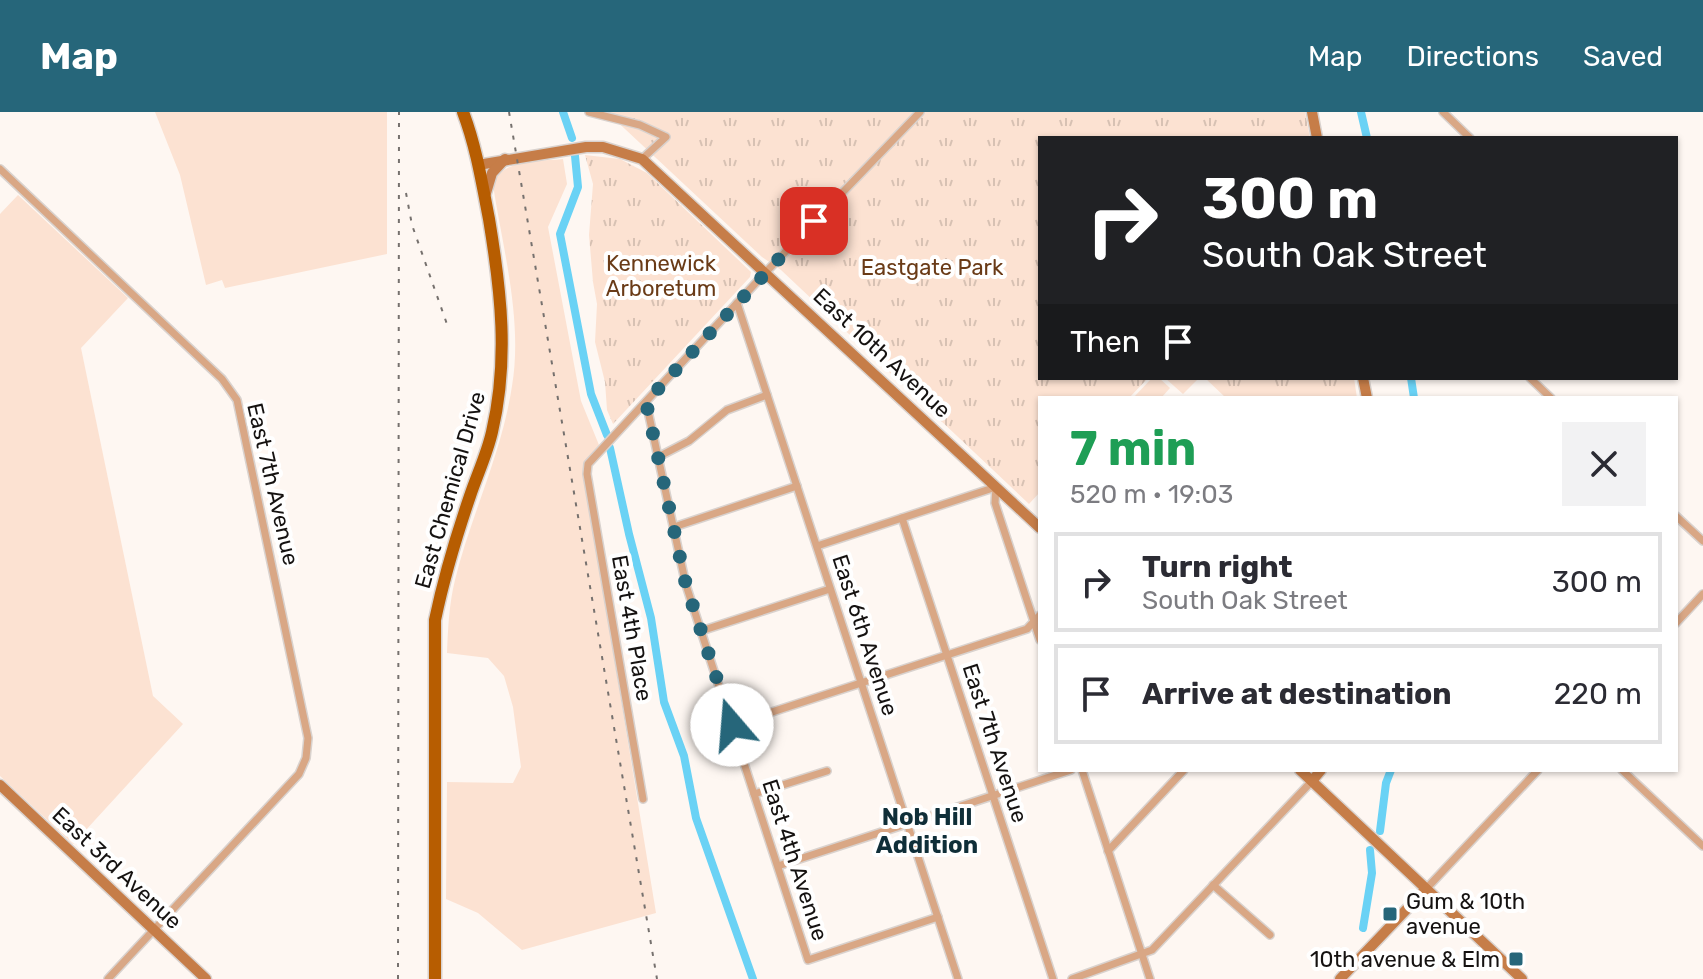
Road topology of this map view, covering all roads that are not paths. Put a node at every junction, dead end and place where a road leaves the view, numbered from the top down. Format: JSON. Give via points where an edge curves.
{"nodes":[{"id":1,"x":463,"y":112,"type":"edge"},
{"id":2,"x":589,"y":112,"type":"edge"},
{"id":3,"x":920,"y":112,"type":"edge"},
{"id":4,"x":1312,"y":112,"type":"edge"},
{"id":5,"x":1443,"y":112,"type":"edge"},
{"id":6,"x":1317,"y":136,"type":"edge"},
{"id":7,"x":1468,"y":136,"type":"edge"},
{"id":8,"x":505,"y":159,"type":"junction"},
{"id":9,"x":642,"y":159,"type":"junction"},
{"id":10,"x":478,"y":165,"type":"junction"},
{"id":11,"x":0,"y":169,"type":"edge"},
{"id":12,"x":486,"y":203,"type":"junction"},
{"id":13,"x":766,"y":272,"type":"junction"},
{"id":14,"x":737,"y":303,"type":"junction"},
{"id":15,"x":1532,"y":380,"type":"edge"},
{"id":16,"x":767,"y":395,"type":"junction"},
{"id":17,"x":1549,"y":396,"type":"edge"},
{"id":18,"x":646,"y":402,"type":"junction"},
{"id":19,"x":658,"y":457,"type":"junction"},
{"id":20,"x":797,"y":486,"type":"junction"},
{"id":21,"x":996,"y":487,"type":"junction"},
{"id":22,"x":902,"y":518,"type":"junction"},
{"id":23,"x":1678,"y":518,"type":"edge"},
{"id":24,"x":1038,"y":526,"type":"edge"},
{"id":25,"x":674,"y":527,"type":"junction"},
{"id":26,"x":1703,"y":541,"type":"edge"},
{"id":27,"x":817,"y":546,"type":"junction"},
{"id":28,"x":830,"y":589,"type":"junction"},
{"id":29,"x":1703,"y":594,"type":"edge"},
{"id":30,"x":1037,"y":619,"type":"edge"},
{"id":31,"x":1678,"y":621,"type":"edge"},
{"id":32,"x":701,"y":631,"type":"junction"},
{"id":33,"x":947,"y":655,"type":"junction"},
{"id":34,"x":861,"y":683,"type":"junction"},
{"id":35,"x":732,"y":725,"type":"junction"},
{"id":36,"x":827,"y":771,"type":"dead end"},
{"id":37,"x":1065,"y":772,"type":"edge"},
{"id":38,"x":1083,"y":772,"type":"edge"},
{"id":39,"x":1182,"y":772,"type":"edge"},
{"id":40,"x":1302,"y":772,"type":"edge"},
{"id":41,"x":1319,"y":772,"type":"edge"},
{"id":42,"x":1536,"y":772,"type":"edge"},
{"id":43,"x":1624,"y":772,"type":"edge"},
{"id":44,"x":1312,"y":781,"type":"junction"},
{"id":45,"x":0,"y":785,"type":"edge"},
{"id":46,"x":754,"y":794,"type":"junction"},
{"id":47,"x":993,"y":796,"type":"junction"},
{"id":48,"x":643,"y":799,"type":"dead end"},
{"id":49,"x":908,"y":823,"type":"junction"},
{"id":50,"x":1703,"y":846,"type":"edge"},
{"id":51,"x":1108,"y":851,"type":"junction"},
{"id":52,"x":778,"y":866,"type":"junction"},
{"id":53,"x":1213,"y":885,"type":"junction"},
{"id":54,"x":1426,"y":889,"type":"junction"},
{"id":55,"x":938,"y":917,"type":"junction"},
{"id":56,"x":154,"y":930,"type":"junction"},
{"id":57,"x":1270,"y":935,"type":"dead end"},
{"id":58,"x":1142,"y":955,"type":"junction"},
{"id":59,"x":108,"y":979,"type":"edge"},
{"id":60,"x":206,"y":979,"type":"edge"},
{"id":61,"x":435,"y":979,"type":"edge"},
{"id":62,"x":958,"y":979,"type":"edge"},
{"id":63,"x":1053,"y":979,"type":"edge"},
{"id":64,"x":1072,"y":979,"type":"edge"},
{"id":65,"x":1150,"y":979,"type":"edge"},
{"id":66,"x":1340,"y":979,"type":"edge"},
{"id":67,"x":1522,"y":979,"type":"edge"}],
"edges":[{"from":1,"to":10,"type":"main road","name":"East Chemical Drive"},
{"from":2,"to":9,"type":"street","via":[[666,137]]},
{"from":3,"to":13,"type":"street"},
{"from":4,"to":6,"type":"street"},
{"from":5,"to":7,"type":"street"},
{"from":8,"to":9,"type":"street","name":"East 10th Avenue","via":[[603,147]]},
{"from":8,"to":10,"type":"street","name":"East 10th Avenue"},
{"from":8,"to":12,"type":"street","via":[[492,173]]},
{"from":9,"to":13,"type":"street","name":"East 10th Avenue"},
{"from":10,"to":12,"type":"main road","name":"East Chemical Drive"},
{"from":11,"to":56,"type":"street","name":"East 7th Avenue","via":[[222,379],[237,400],[306,726],[309,749],[299,774]]},
{"from":12,"to":61,"type":"main road","name":"East Chemical Drive","via":[[503,329],[501,382],[492,435],[445,569],[435,620]]},
{"from":13,"to":14,"type":"street"},
{"from":13,"to":21,"type":"street","name":"East 10th Avenue"},
{"from":14,"to":16,"type":"street","name":"East 6th Avenue"},
{"from":14,"to":18,"type":"street"},
{"from":15,"to":17,"type":"street"},
{"from":16,"to":19,"type":"street","via":[[727,410],[689,441]]},
{"from":16,"to":20,"type":"street","name":"East 6th Avenue"},
{"from":18,"to":19,"type":"street","name":"East 4th Avenue"},
{"from":18,"to":48,"type":"street","name":"East 4th Place","via":[[588,464],[587,474]]},
{"from":19,"to":25,"type":"street","name":"East 4th Avenue"},
{"from":20,"to":25,"type":"street"},
{"from":20,"to":27,"type":"street","name":"East 6th Avenue"},
{"from":21,"to":22,"type":"street"},
{"from":21,"to":24,"type":"street","name":"East 10th Avenue"},
{"from":21,"to":30,"type":"street","via":[[995,503]]},
{"from":22,"to":27,"type":"street"},
{"from":22,"to":33,"type":"street","name":"East 7th Avenue"},
{"from":23,"to":26,"type":"street"},
{"from":25,"to":32,"type":"street","name":"East 4th Avenue"},
{"from":27,"to":28,"type":"street","name":"East 6th Avenue"},
{"from":28,"to":32,"type":"street"},
{"from":28,"to":34,"type":"street","name":"East 6th Avenue"},
{"from":29,"to":31,"type":"street"},
{"from":30,"to":33,"type":"street","via":[[1027,629]]},
{"from":32,"to":35,"type":"street","name":"East 4th Avenue"},
{"from":33,"to":34,"type":"street"},
{"from":33,"to":47,"type":"street","name":"East 7th Avenue"},
{"from":34,"to":35,"type":"street"},
{"from":34,"to":49,"type":"street","name":"East 6th Avenue"},
{"from":35,"to":46,"type":"street","name":"East 4th Avenue"},
{"from":36,"to":46,"type":"street"},
{"from":37,"to":47,"type":"street"},
{"from":38,"to":51,"type":"street"},
{"from":39,"to":51,"type":"street"},
{"from":40,"to":44,"type":"street"},
{"from":41,"to":44,"type":"street"},
{"from":42,"to":54,"type":"street"},
{"from":43,"to":50,"type":"street"},
{"from":44,"to":53,"type":"street"},
{"from":44,"to":54,"type":"street"},
{"from":45,"to":56,"type":"street","name":"East 3rd Avenue"},
{"from":46,"to":52,"type":"street","name":"East 4th Avenue"},
{"from":47,"to":49,"type":"street"},
{"from":47,"to":63,"type":"street","name":"East 7th Avenue"},
{"from":49,"to":52,"type":"street"},
{"from":49,"to":55,"type":"street","name":"East 6th Avenue"},
{"from":51,"to":58,"type":"street"},
{"from":52,"to":55,"type":"street","name":"East 4th Avenue","via":[[808,960]]},
{"from":53,"to":57,"type":"street"},
{"from":53,"to":58,"type":"street"},
{"from":54,"to":66,"type":"street"},
{"from":54,"to":67,"type":"street"},
{"from":55,"to":62,"type":"street","name":"East 6th Avenue"},
{"from":56,"to":59,"type":"street"},
{"from":56,"to":60,"type":"street","name":"East 3rd Avenue"},
{"from":58,"to":64,"type":"street"},
{"from":58,"to":65,"type":"street"}]}
